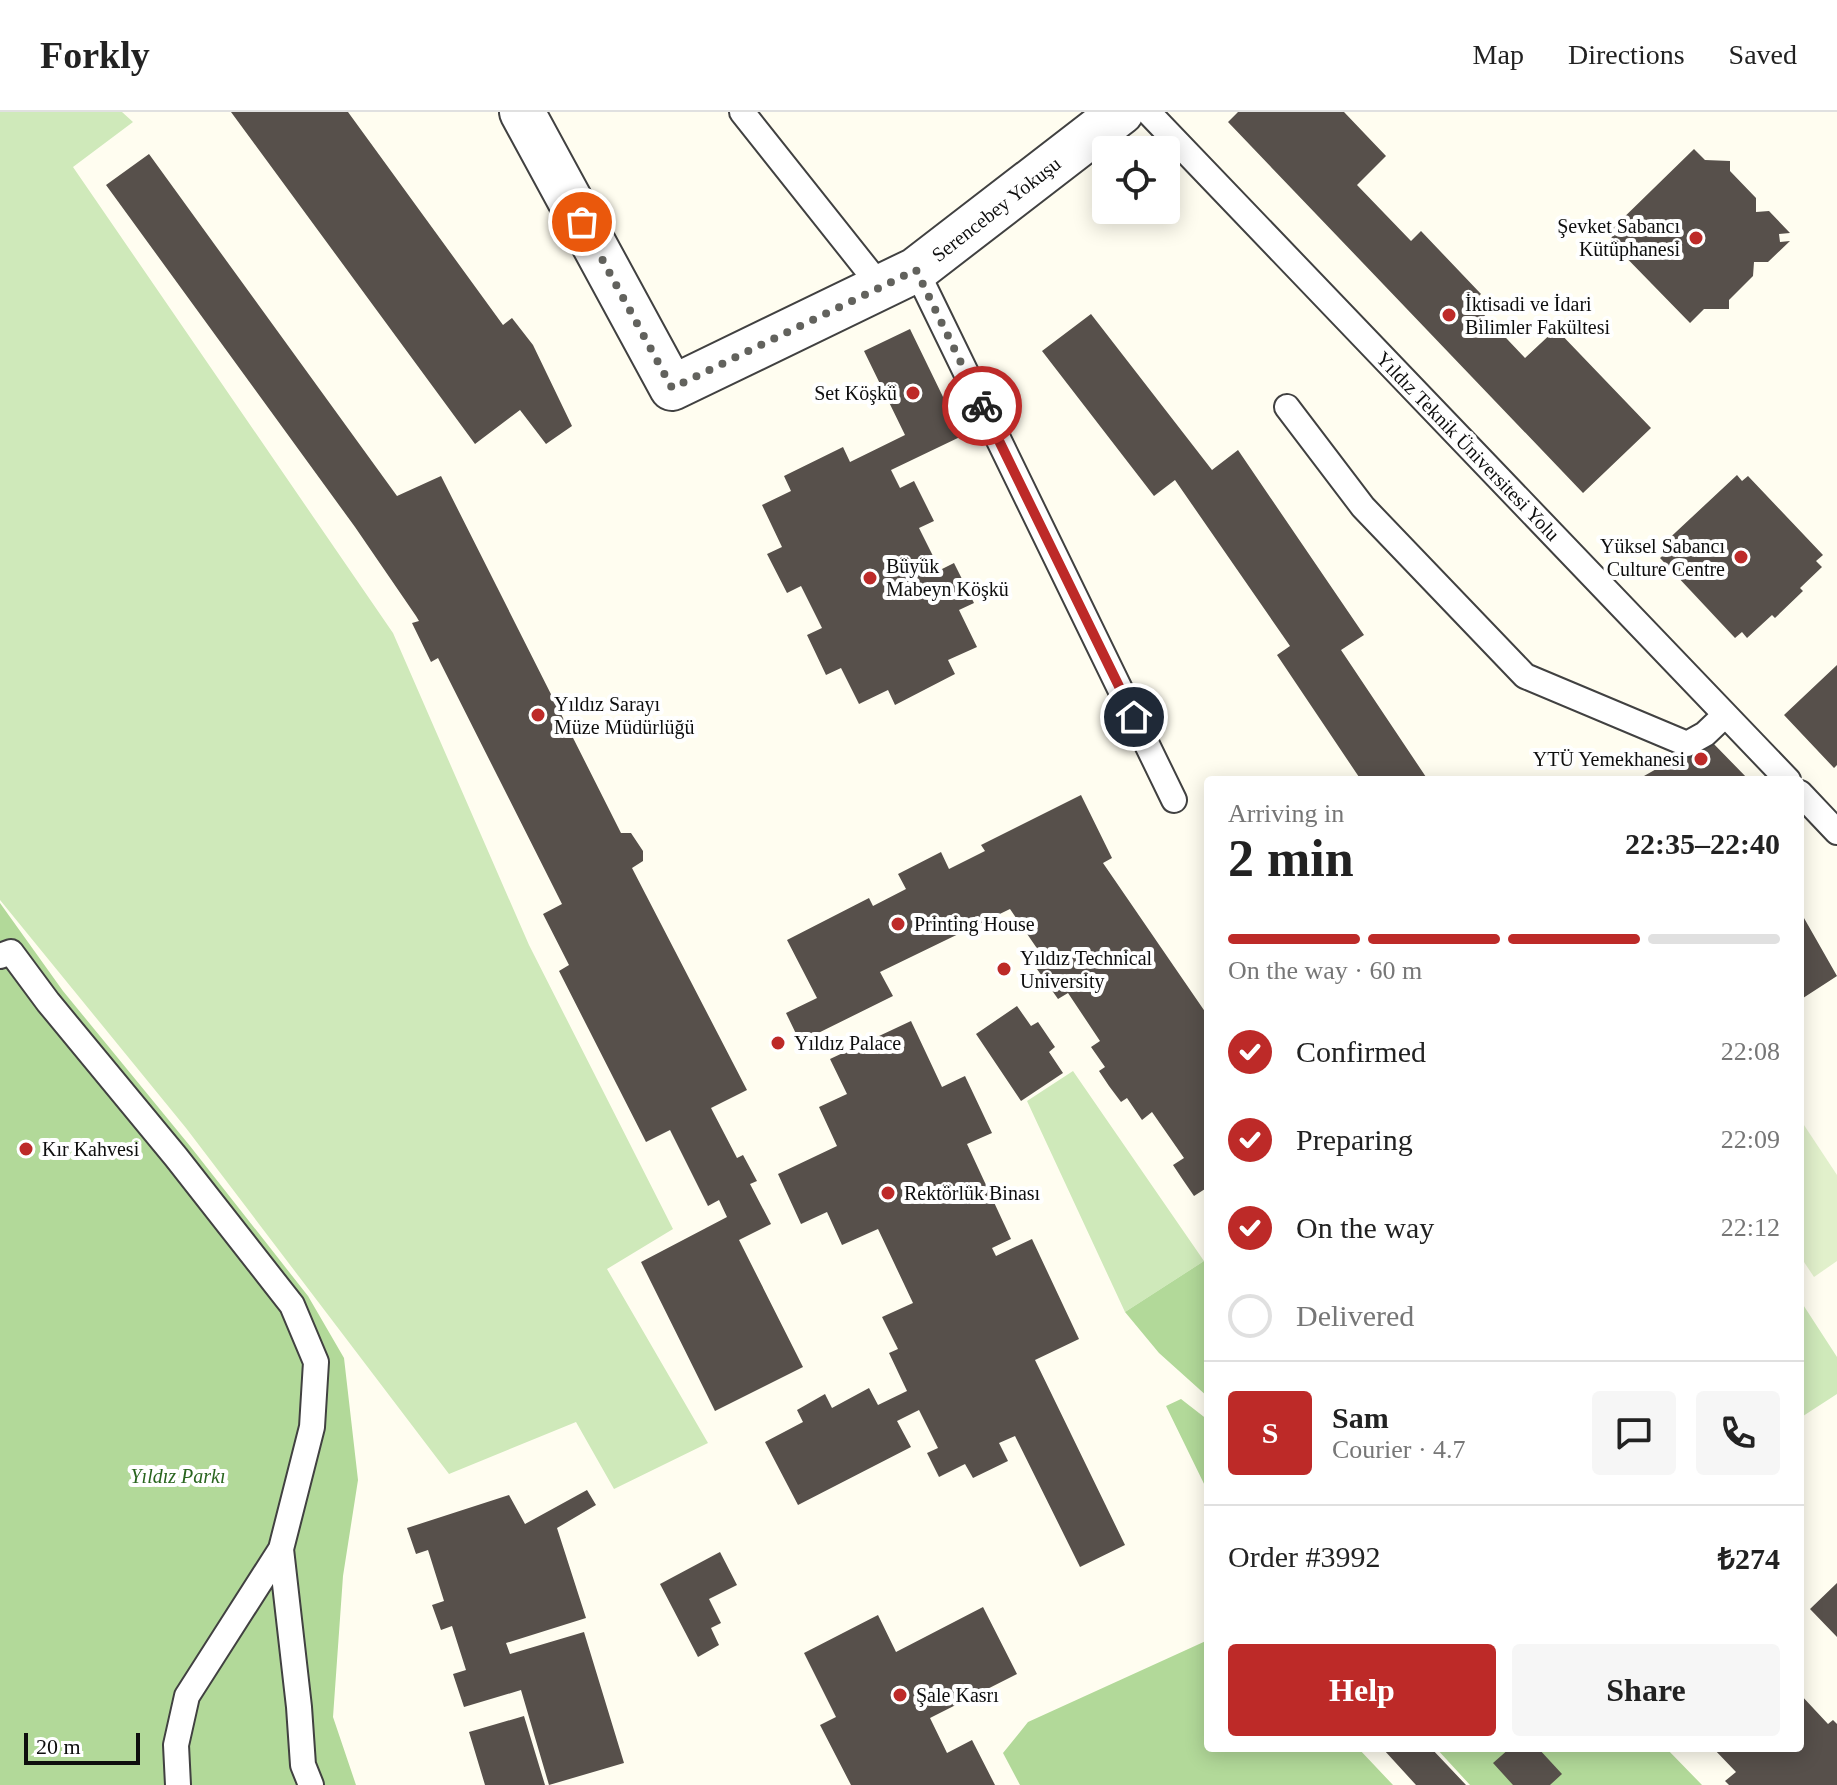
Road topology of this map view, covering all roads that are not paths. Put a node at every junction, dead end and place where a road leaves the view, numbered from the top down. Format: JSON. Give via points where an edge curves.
{"nodes":[{"id":1,"x":522,"y":112,"type":"edge"},
{"id":2,"x":742,"y":112,"type":"edge"},
{"id":3,"x":1121,"y":112,"type":"edge"},
{"id":4,"x":1148,"y":112,"type":"edge"},
{"id":5,"x":898,"y":278,"type":"junction"},
{"id":6,"x":1287,"y":407,"type":"dead end"},
{"id":7,"x":1725,"y":715,"type":"junction"},
{"id":8,"x":1784,"y":776,"type":"edge"},
{"id":9,"x":1804,"y":797,"type":"edge"},
{"id":10,"x":1174,"y":800,"type":"dead end"},
{"id":11,"x":1836,"y":829,"type":"edge"},
{"id":12,"x":0,"y":956,"type":"edge"},
{"id":13,"x":281,"y":1549,"type":"junction"},
{"id":14,"x":178,"y":1785,"type":"edge"},
{"id":15,"x":311,"y":1785,"type":"edge"}],
"edges":[{"from":1,"to":5,"type":"street","name":"Serencebey Yokuşu","via":[[672,388]]},
{"from":2,"to":5,"type":"lane"},
{"from":3,"to":5,"type":"street","name":"Serencebey Yokuşu"},
{"from":4,"to":7,"type":"lane","name":"Yıldız Teknik Üniversitesi Yolu"},
{"from":5,"to":10,"type":"lane"},
{"from":6,"to":7,"type":"lane","via":[[1363,507],[1525,676],[1687,744]]},
{"from":7,"to":8,"type":"lane","name":"Yıldız Teknik Üniversitesi Yolu"},
{"from":9,"to":11,"type":"lane"},
{"from":12,"to":13,"type":"lane","via":[[11,952],[292,1305],[316,1362],[312,1427]]},
{"from":13,"to":14,"type":"lane","via":[[187,1696],[176,1745]]},
{"from":13,"to":15,"type":"lane","via":[[303,1765]]}]}
